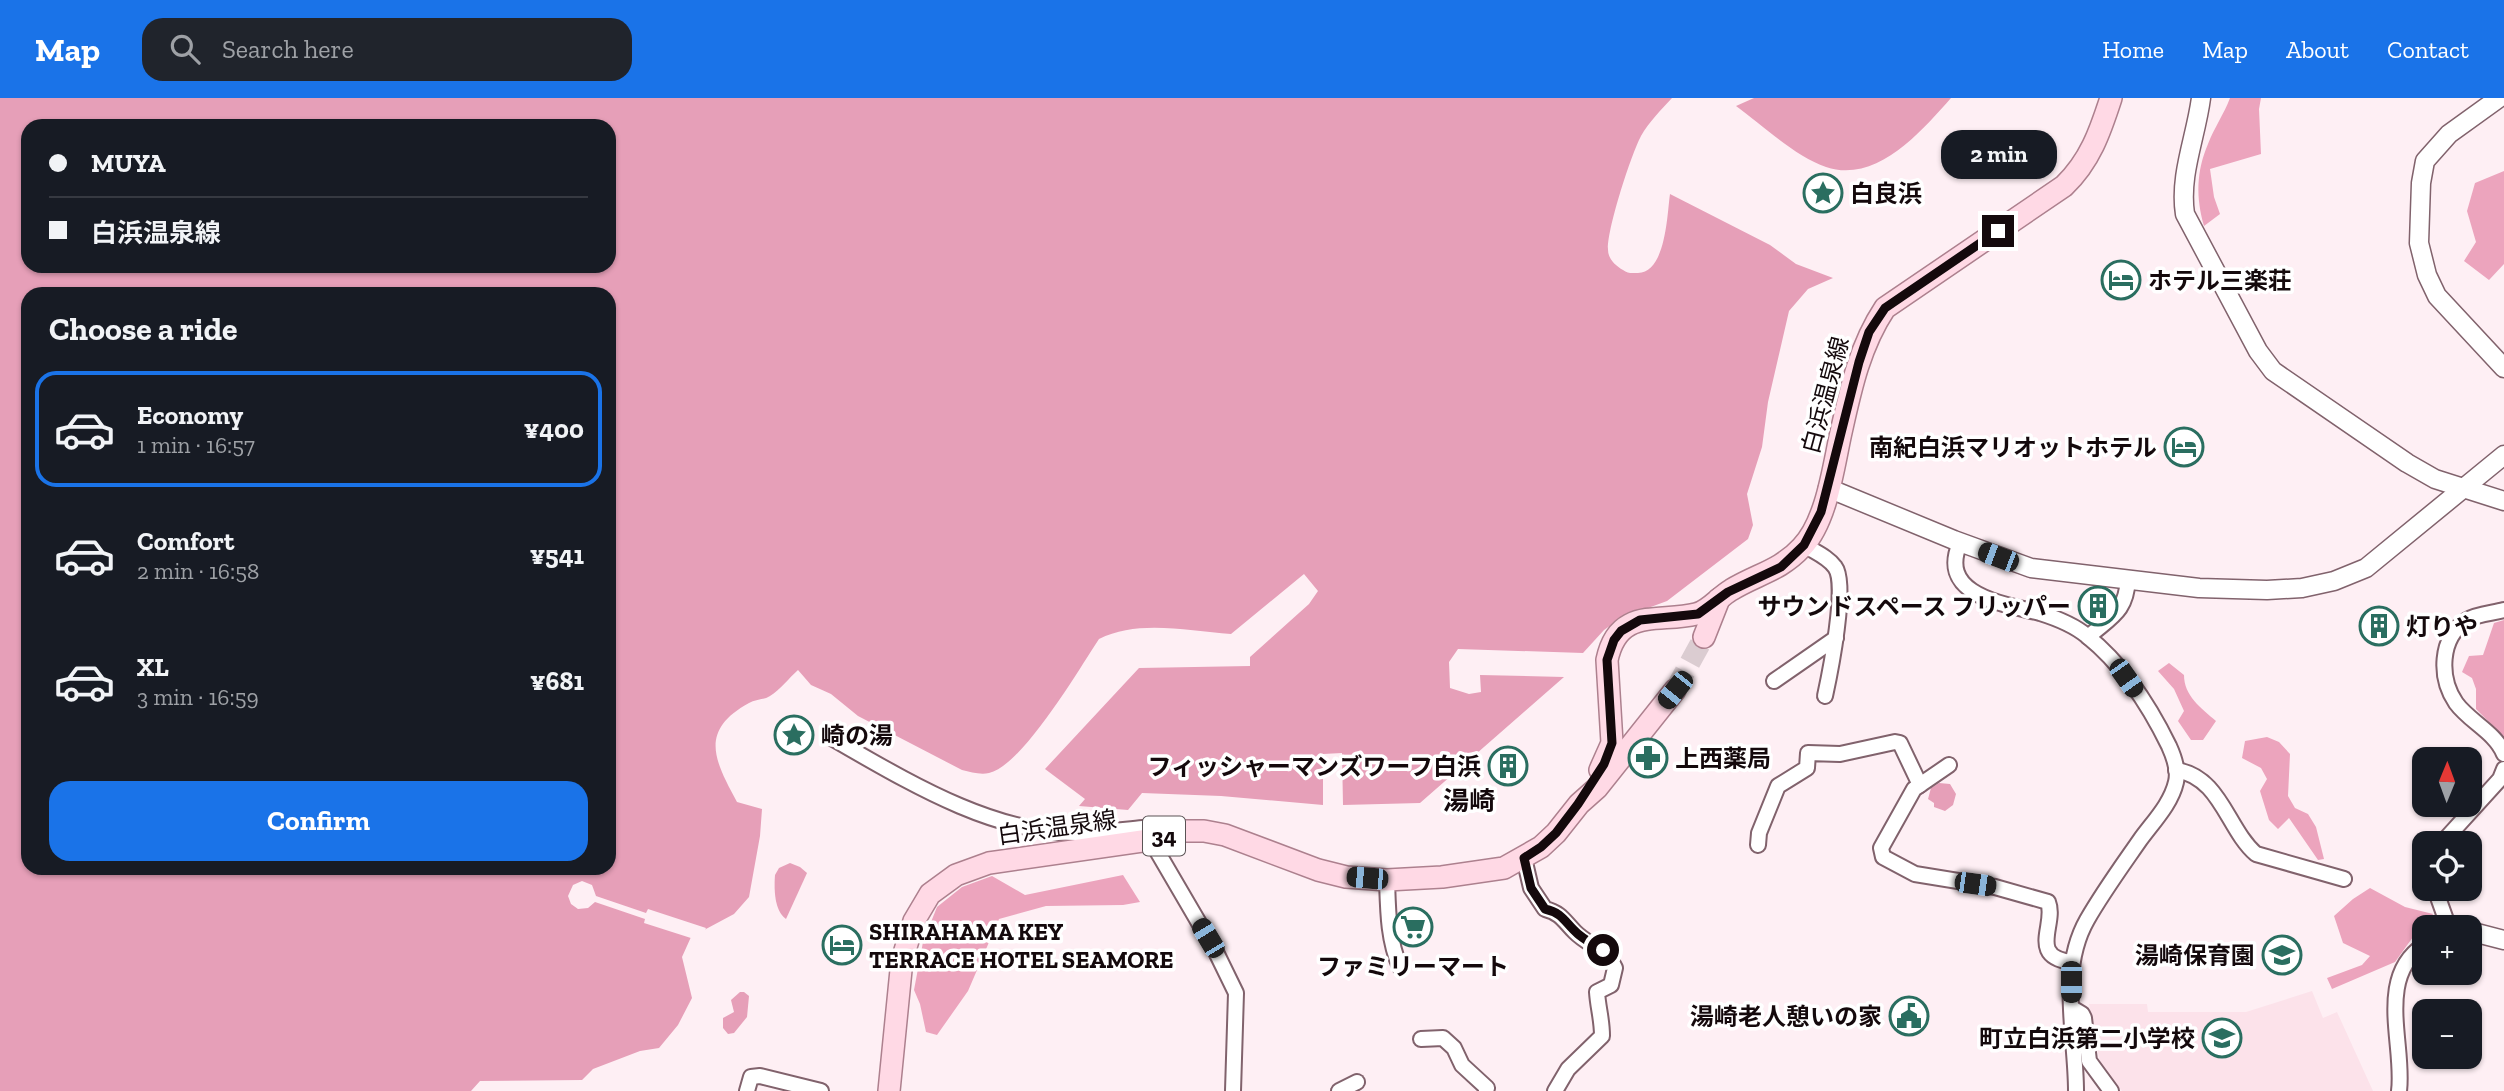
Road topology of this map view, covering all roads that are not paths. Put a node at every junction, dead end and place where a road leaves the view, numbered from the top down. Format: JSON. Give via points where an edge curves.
{"nodes":[{"id":1,"x":2111,"y":98,"type":"edge"},
{"id":2,"x":2201,"y":98,"type":"edge"},
{"id":3,"x":2499,"y":98,"type":"edge"},
{"id":4,"x":2504,"y":368,"type":"edge"},
{"id":5,"x":2504,"y":455,"type":"edge"},
{"id":6,"x":1828,"y":488,"type":"junction"},
{"id":7,"x":2465,"y":488,"type":"junction"},
{"id":8,"x":2504,"y":501,"type":"edge"},
{"id":9,"x":1960,"y":543,"type":"junction"},
{"id":10,"x":1804,"y":545,"type":"junction"},
{"id":11,"x":2128,"y":579,"type":"junction"},
{"id":12,"x":1720,"y":598,"type":"junction"},
{"id":13,"x":2504,"y":610,"type":"edge"},
{"id":14,"x":1704,"y":636,"type":"tunnel mouth"},
{"id":15,"x":2088,"y":637,"type":"junction"},
{"id":16,"x":1836,"y":638,"type":"junction"},
{"id":17,"x":1774,"y":681,"type":"dead end"},
{"id":18,"x":1675,"y":690,"type":"tunnel mouth"},
{"id":19,"x":1825,"y":696,"type":"dead end"},
{"id":20,"x":828,"y":736,"type":"dead end"},
{"id":21,"x":2504,"y":754,"type":"edge"},
{"id":22,"x":1949,"y":765,"type":"dead end"},
{"id":23,"x":2504,"y":769,"type":"edge"},
{"id":24,"x":2176,"y":770,"type":"junction"},
{"id":25,"x":1920,"y":785,"type":"junction"},
{"id":26,"x":1578,"y":804,"type":"junction"},
{"id":27,"x":2453,"y":831,"type":"edge"},
{"id":28,"x":1156,"y":839,"type":"junction"},
{"id":29,"x":1758,"y":845,"type":"dead end"},
{"id":30,"x":1524,"y":858,"type":"junction"},
{"id":31,"x":2344,"y":879,"type":"dead end"},
{"id":32,"x":1387,"y":880,"type":"junction"},
{"id":33,"x":2482,"y":934,"type":"edge"},
{"id":34,"x":2504,"y":940,"type":"edge"},
{"id":35,"x":2412,"y":957,"type":"edge"},
{"id":36,"x":2071,"y":962,"type":"junction"},
{"id":37,"x":1400,"y":967,"type":"dead end"},
{"id":38,"x":2072,"y":1008,"type":"junction"},
{"id":39,"x":1421,"y":1039,"type":"dead end"},
{"id":40,"x":1357,"y":1082,"type":"dead end"},
{"id":41,"x":747,"y":1091,"type":"edge"},
{"id":42,"x":821,"y":1091,"type":"edge"},
{"id":43,"x":889,"y":1091,"type":"edge"},
{"id":44,"x":1233,"y":1091,"type":"edge"},
{"id":45,"x":1339,"y":1091,"type":"edge"},
{"id":46,"x":1486,"y":1091,"type":"edge"},
{"id":47,"x":1555,"y":1091,"type":"edge"},
{"id":48,"x":2076,"y":1091,"type":"edge"},
{"id":49,"x":2110,"y":1091,"type":"edge"},
{"id":50,"x":2399,"y":1091,"type":"edge"}],
"edges":[{"from":1,"to":6,"type":"main road","name":"白浜温泉線","number":"34","via":[[2091,153],[2064,186],[1885,308],[1869,332],[1859,362]]},
{"from":2,"to":7,"type":"street","via":[[2184,177],[2185,214],[2258,351],[2273,371],[2407,463],[2435,479]]},
{"from":3,"to":4,"type":"street","via":[[2449,134],[2426,161],[2420,243],[2437,296]]},
{"from":5,"to":7,"type":"street"},
{"from":6,"to":9,"type":"street"},
{"from":6,"to":10,"type":"main road","name":"白浜温泉線","number":"34"},
{"from":7,"to":8,"type":"street"},
{"from":7,"to":11,"type":"street","via":[[2366,568],[2334,580],[2267,590]]},
{"from":9,"to":11,"type":"street","via":[[2031,568]]},
{"from":9,"to":15,"type":"street","via":[[1955,554],[1957,574],[1973,591],[2006,606],[2052,617]]},
{"from":10,"to":12,"type":"main road","name":"白浜温泉線","number":"34","via":[[1781,567]]},
{"from":10,"to":16,"type":"street","via":[[1837,569]]},
{"from":11,"to":15,"type":"street","via":[[2123,607]]},
{"from":12,"to":14,"type":"main road"},
{"from":12,"to":26,"type":"main road","name":"白浜温泉線","number":"34","via":[[1698,614],[1630,624],[1614,640],[1607,660],[1612,743]]},
{"from":13,"to":21,"type":"street","via":[[2468,620],[2453,635],[2444,656],[2445,682],[2458,705]]},
{"from":15,"to":24,"type":"street","via":[[2150,711]]},
{"from":16,"to":17,"type":"street"},
{"from":16,"to":19,"type":"street"},
{"from":18,"to":26,"type":"main road","name":"白浜温泉線","number":"34","via":[[1597,788]]},
{"from":20,"to":28,"type":"street","via":[[948,801],[1008,822],[1075,833],[1153,829]]},
{"from":22,"to":25,"type":"street"},
{"from":23,"to":27,"type":"street"},
{"from":24,"to":31,"type":"street","via":[[2217,795],[2256,854]]},
{"from":24,"to":36,"type":"street","via":[[2176,781],[2163,808],[2089,917]]},
{"from":25,"to":29,"type":"street","via":[[1900,743],[1840,754],[1808,753],[1807,768],[1778,786]]},
{"from":25,"to":36,"type":"street","via":[[1881,848],[1882,857],[1915,874],[1995,887],[2048,902],[2050,953]]},
{"from":26,"to":30,"type":"main road","name":"白浜温泉線","number":"34","via":[[1556,833]]},
{"from":28,"to":32,"type":"main road","name":"白浜温泉線","number":"34","via":[[1180,831],[1204,831],[1318,870]]},
{"from":28,"to":43,"type":"main road","name":"白浜温泉線","number":"34","via":[[989,863],[956,874],[930,894],[914,921],[902,960]]},
{"from":28,"to":44,"type":"street","via":[[1157,850],[1236,993]]},
{"from":30,"to":32,"type":"main road","name":"白浜温泉線","number":"34","via":[[1494,871]]},
{"from":30,"to":47,"type":"street","via":[[1531,888],[1545,909],[1564,917],[1574,931],[1603,950],[1615,968],[1611,985],[1597,992],[1602,1036],[1568,1069]]},
{"from":32,"to":37,"type":"street","via":[[1391,939]]},
{"from":33,"to":34,"type":"street"},
{"from":35,"to":50,"type":"street","via":[[2398,985]]},
{"from":36,"to":38,"type":"street"},
{"from":38,"to":48,"type":"street"},
{"from":38,"to":49,"type":"street","via":[[2084,1018],[2090,1066]]},
{"from":39,"to":46,"type":"street","via":[[1443,1038]]},
{"from":40,"to":45,"type":"street"},
{"from":41,"to":42,"type":"street","via":[[751,1077],[760,1076]]}]}
